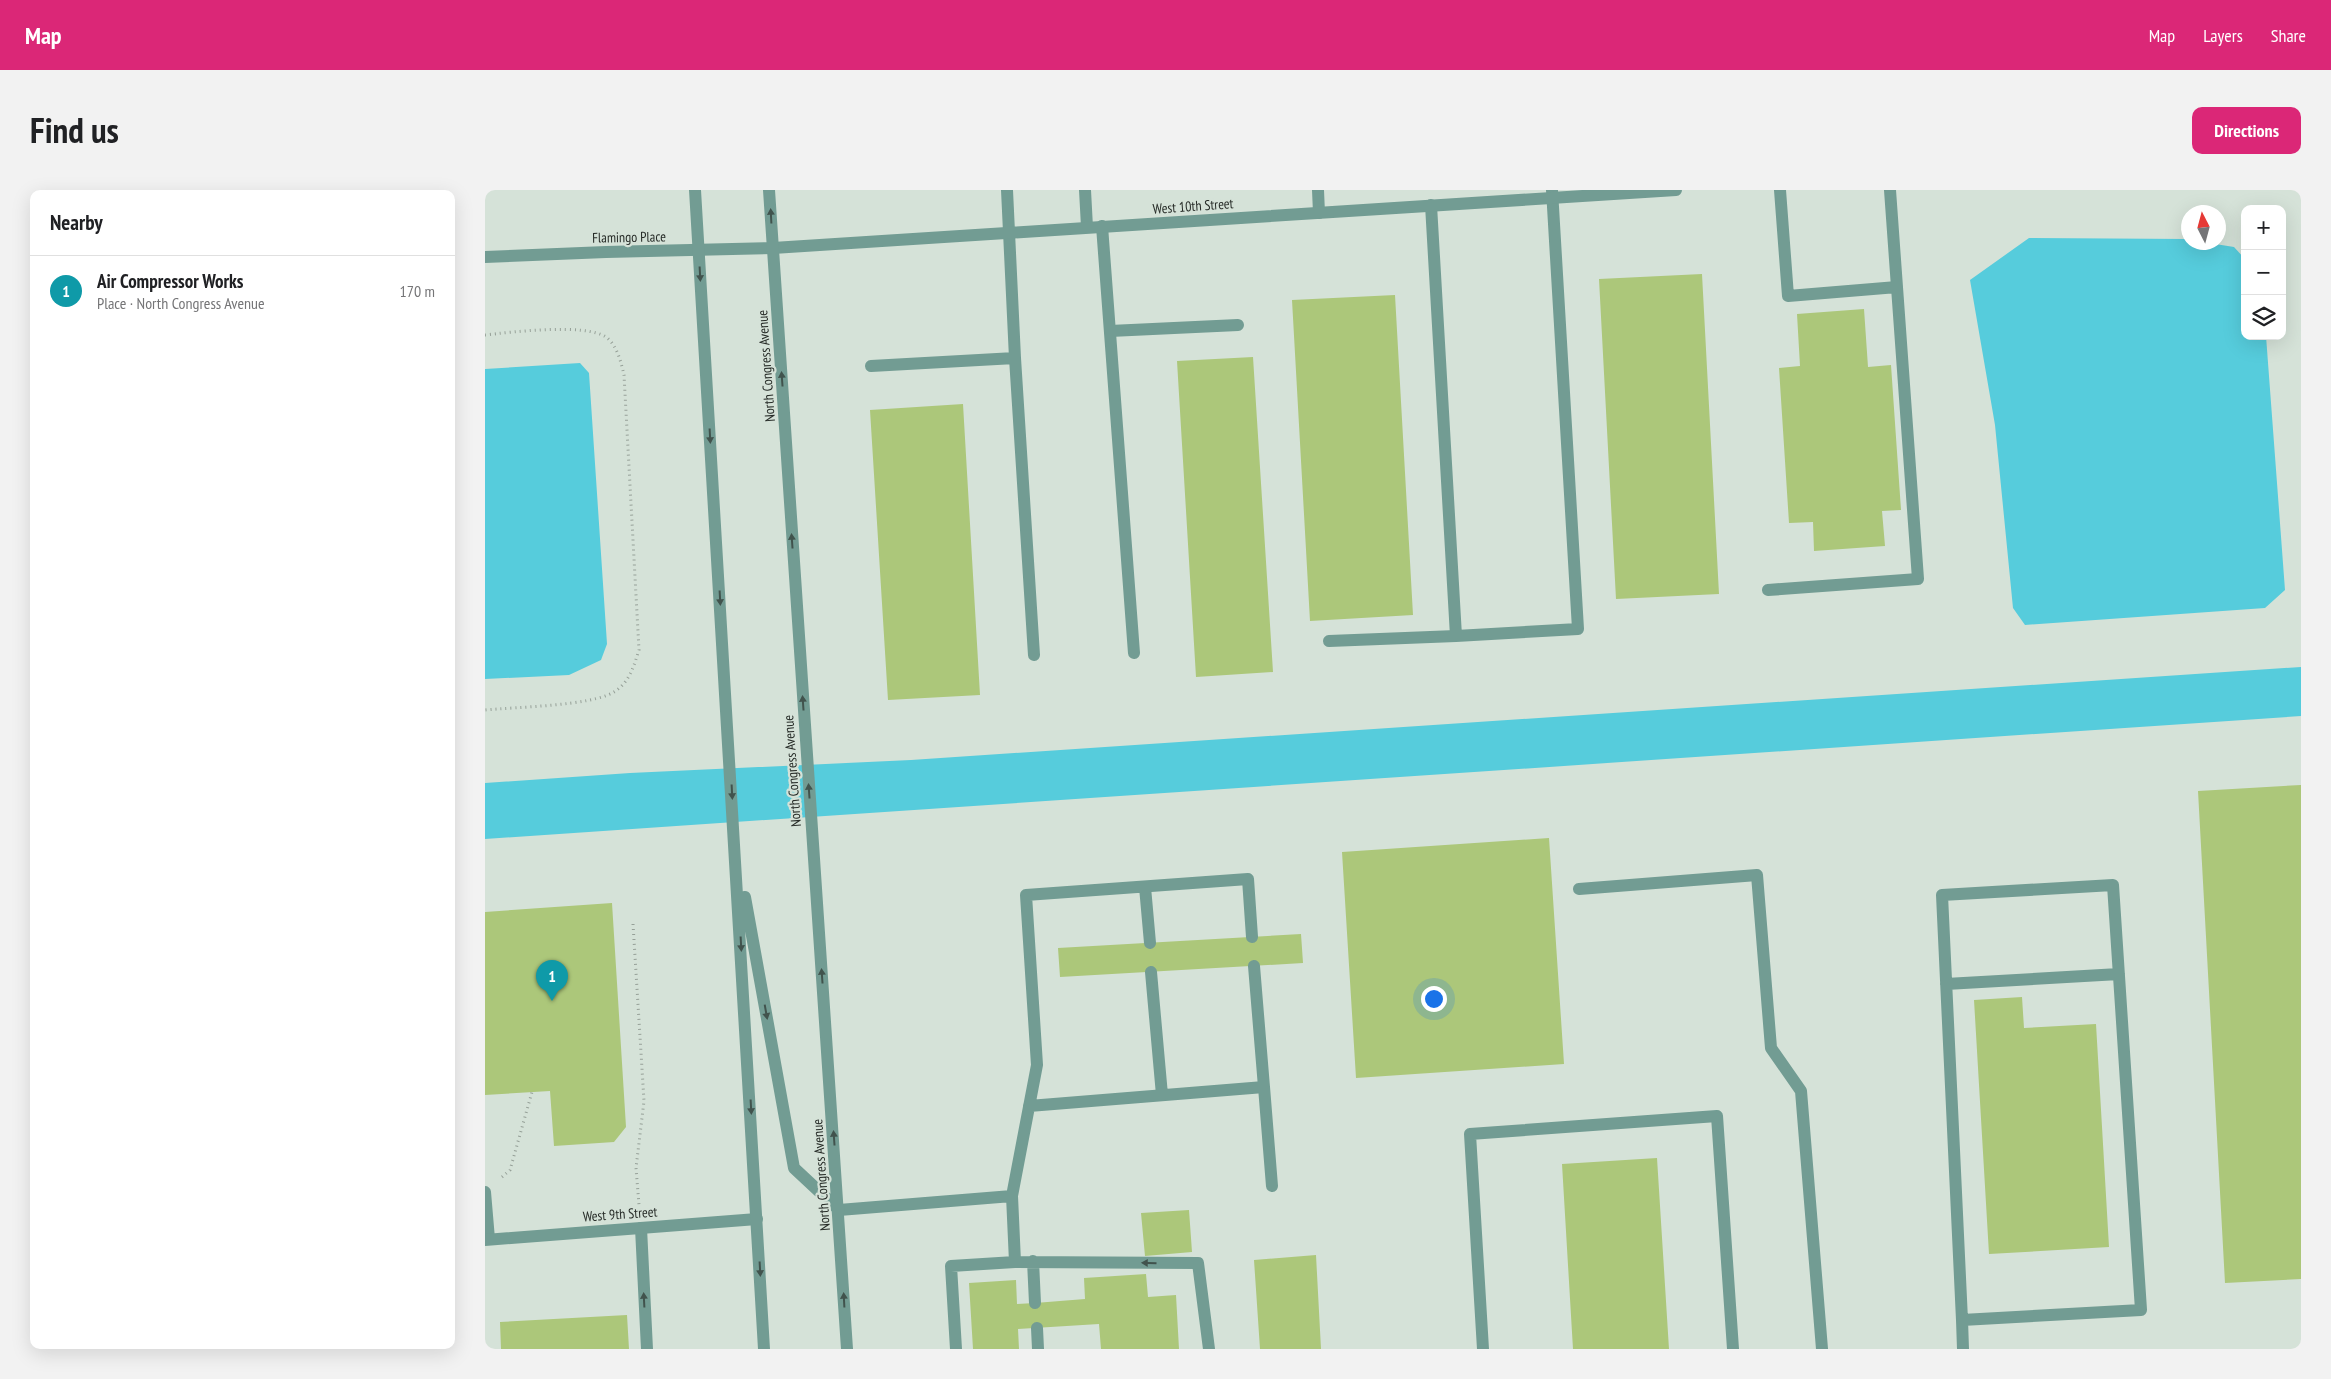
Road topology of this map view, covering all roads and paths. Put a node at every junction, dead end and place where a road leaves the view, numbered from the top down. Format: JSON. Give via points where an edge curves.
{"nodes":[{"id":1,"x":695,"y":190,"type":"edge"},
{"id":2,"x":769,"y":190,"type":"edge"},
{"id":3,"x":1007,"y":190,"type":"edge"},
{"id":4,"x":1085,"y":190,"type":"edge"},
{"id":5,"x":1318,"y":190,"type":"edge"},
{"id":6,"x":1676,"y":190,"type":"edge"},
{"id":7,"x":1780,"y":190,"type":"edge"},
{"id":8,"x":1890,"y":190,"type":"edge"},
{"id":9,"x":1552,"y":194,"type":"edge"},
{"id":10,"x":1431,"y":205,"type":"junction"},
{"id":11,"x":1319,"y":213,"type":"junction"},
{"id":12,"x":1102,"y":226,"type":"junction"},
{"id":13,"x":1087,"y":228,"type":"junction"},
{"id":14,"x":1011,"y":232,"type":"junction"},
{"id":15,"x":773,"y":248,"type":"junction"},
{"id":16,"x":699,"y":251,"type":"junction"},
{"id":17,"x":485,"y":257,"type":"edge"},
{"id":18,"x":1897,"y":287,"type":"junction"},
{"id":19,"x":1238,"y":325,"type":"dead end"},
{"id":20,"x":1110,"y":331,"type":"junction"},
{"id":21,"x":485,"y":334,"type":"edge"},
{"id":22,"x":1015,"y":358,"type":"junction"},
{"id":23,"x":871,"y":366,"type":"dead end"},
{"id":24,"x":1768,"y":590,"type":"dead end"},
{"id":25,"x":1456,"y":636,"type":"junction"},
{"id":26,"x":1329,"y":641,"type":"dead end"},
{"id":27,"x":1134,"y":653,"type":"dead end"},
{"id":28,"x":1034,"y":655,"type":"dead end"},
{"id":29,"x":485,"y":710,"type":"edge"},
{"id":30,"x":735,"y":837,"type":"junction"},
{"id":31,"x":1145,"y":887,"type":"junction"},
{"id":32,"x":1579,"y":889,"type":"dead end"},
{"id":33,"x":633,"y":924,"type":"dead end"},
{"id":34,"x":1252,"y":937,"type":"dead end"},
{"id":35,"x":1150,"y":942,"type":"dead end"},
{"id":36,"x":1254,"y":966,"type":"dead end"},
{"id":37,"x":1151,"y":972,"type":"dead end"},
{"id":38,"x":2119,"y":974,"type":"junction"},
{"id":39,"x":1946,"y":984,"type":"junction"},
{"id":40,"x":1264,"y":1087,"type":"junction"},
{"id":41,"x":532,"y":1092,"type":"dead end"},
{"id":42,"x":1162,"y":1096,"type":"junction"},
{"id":43,"x":1029,"y":1106,"type":"junction"},
{"id":44,"x":1272,"y":1186,"type":"dead end"},
{"id":45,"x":485,"y":1192,"type":"edge"},
{"id":46,"x":1012,"y":1196,"type":"junction"},
{"id":47,"x":839,"y":1210,"type":"junction"},
{"id":48,"x":757,"y":1219,"type":"junction"},
{"id":49,"x":641,"y":1228,"type":"junction"},
{"id":50,"x":487,"y":1239,"type":"edge"},
{"id":51,"x":1015,"y":1262,"type":"junction"},
{"id":52,"x":1033,"y":1262,"type":"junction"},
{"id":53,"x":1035,"y":1303,"type":"dead end"},
{"id":54,"x":1962,"y":1320,"type":"junction"},
{"id":55,"x":1037,"y":1328,"type":"dead end"},
{"id":56,"x":647,"y":1349,"type":"edge"},
{"id":57,"x":764,"y":1349,"type":"edge"},
{"id":58,"x":847,"y":1349,"type":"edge"},
{"id":59,"x":956,"y":1349,"type":"edge"},
{"id":60,"x":1038,"y":1349,"type":"edge"},
{"id":61,"x":1209,"y":1349,"type":"edge"},
{"id":62,"x":1483,"y":1349,"type":"edge"},
{"id":63,"x":1733,"y":1349,"type":"edge"},
{"id":64,"x":1821,"y":1349,"type":"edge"},
{"id":65,"x":1963,"y":1349,"type":"edge"}],
"edges":[{"from":1,"to":16,"type":"street"},
{"from":15,"to":2,"type":"street","name":"North Congress Avenue","one_way":true},
{"from":3,"to":14,"type":"street"},
{"from":4,"to":13,"type":"street"},
{"from":5,"to":11,"type":"street"},
{"from":6,"to":9,"type":"street","name":"West 10th Street"},
{"from":7,"to":18,"type":"street","via":[[1788,296]]},
{"from":8,"to":18,"type":"street"},
{"from":9,"to":10,"type":"street","name":"West 10th Street"},
{"from":9,"to":25,"type":"street","via":[[1578,629]]},
{"from":10,"to":11,"type":"street","name":"West 10th Street"},
{"from":10,"to":25,"type":"street"},
{"from":11,"to":12,"type":"street","name":"West 10th Street"},
{"from":12,"to":13,"type":"street","name":"West 10th Street"},
{"from":12,"to":20,"type":"street"},
{"from":13,"to":14,"type":"street","name":"West 10th Street"},
{"from":14,"to":15,"type":"street","name":"West 10th Street"},
{"from":14,"to":22,"type":"street"},
{"from":15,"to":16,"type":"street","name":"Flamingo Place"},
{"from":47,"to":15,"type":"street","name":"North Congress Avenue","one_way":true},
{"from":16,"to":17,"type":"street","name":"Flamingo Place"},
{"from":16,"to":30,"type":"street","one_way":true},
{"from":18,"to":24,"type":"street","via":[[1918,579]]},
{"from":19,"to":20,"type":"street"},
{"from":20,"to":27,"type":"street"},
{"from":21,"to":29,"type":"path","via":[[592,330],[608,338],[619,355],[624,375],[639,650],[627,680],[614,692],[591,700]]},
{"from":22,"to":23,"type":"street"},
{"from":22,"to":28,"type":"street"},
{"from":25,"to":26,"type":"street"},
{"from":30,"to":47,"type":"street","one_way":true,"via":[[794,1168]]},
{"from":30,"to":48,"type":"street","one_way":true},
{"from":31,"to":34,"type":"street","via":[[1248,879]]},
{"from":31,"to":35,"type":"street"},
{"from":31,"to":43,"type":"street","via":[[1026,895],[1037,1065]]},
{"from":32,"to":64,"type":"street","via":[[1757,875],[1771,1048],[1801,1091]]},
{"from":33,"to":49,"type":"path","via":[[644,1101],[636,1168]]},
{"from":36,"to":40,"type":"street"},
{"from":37,"to":42,"type":"street"},
{"from":38,"to":39,"type":"street"},
{"from":38,"to":39,"type":"street","via":[[2113,885],[1942,895]]},
{"from":38,"to":54,"type":"street","via":[[2141,1310]]},
{"from":39,"to":54,"type":"street"},
{"from":40,"to":42,"type":"street"},
{"from":40,"to":44,"type":"street"},
{"from":41,"to":45,"type":"path","via":[[510,1170]]},
{"from":42,"to":43,"type":"street"},
{"from":43,"to":46,"type":"street"},
{"from":45,"to":50,"type":"street"},
{"from":46,"to":47,"type":"street"},
{"from":46,"to":51,"type":"street"},
{"from":58,"to":47,"type":"street","name":"North Congress Avenue","one_way":true},
{"from":48,"to":49,"type":"street","name":"West 9th Street"},
{"from":48,"to":57,"type":"street","one_way":true},
{"from":49,"to":50,"type":"street","name":"West 9th Street"},
{"from":56,"to":49,"type":"street","one_way":true},
{"from":51,"to":52,"type":"street"},
{"from":51,"to":59,"type":"street","via":[[951,1266]]},
{"from":52,"to":53,"type":"street"},
{"from":61,"to":52,"type":"street","one_way":true,"via":[[1198,1263]]},
{"from":54,"to":65,"type":"street"},
{"from":55,"to":60,"type":"street"},
{"from":62,"to":63,"type":"street","via":[[1470,1134],[1717,1116]]}]}
